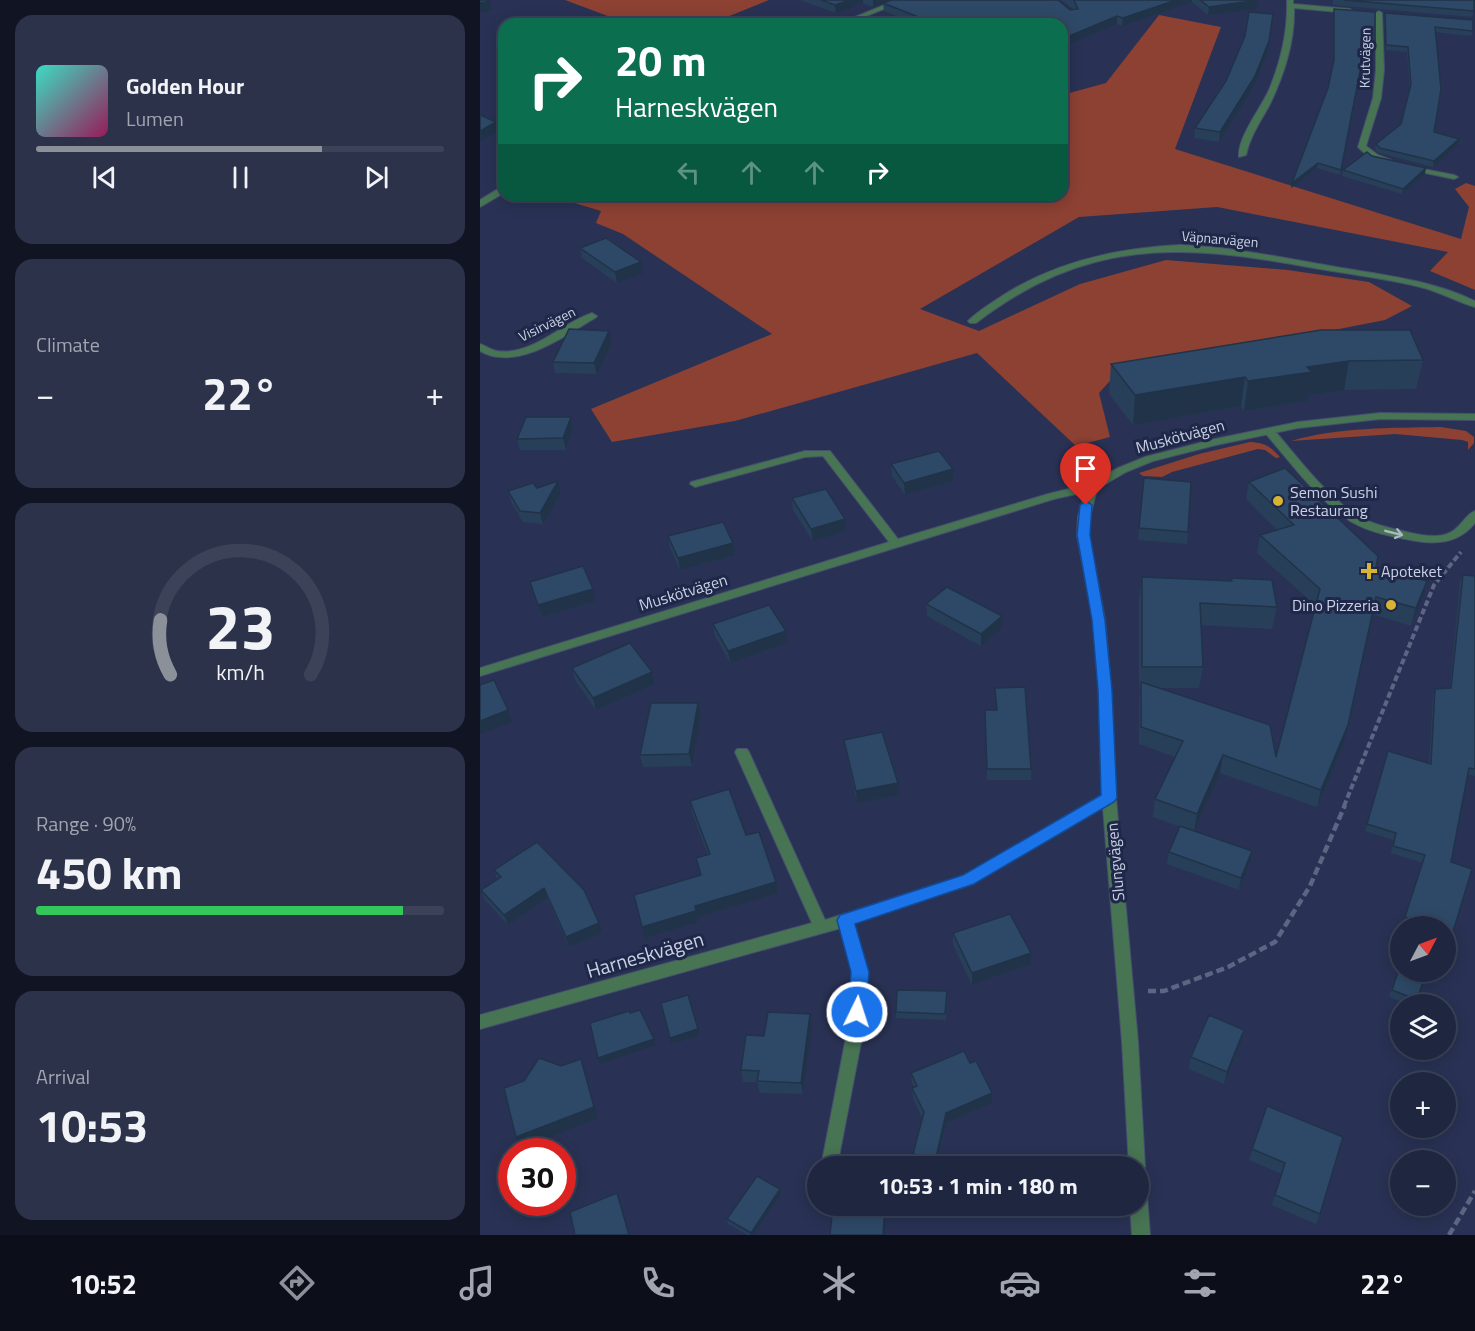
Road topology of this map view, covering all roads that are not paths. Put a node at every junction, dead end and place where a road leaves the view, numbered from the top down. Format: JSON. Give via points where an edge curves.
{"nodes":[{"id":1,"x":903,"y":0,"type":"edge"},
{"id":2,"x":1291,"y":3,"type":"edge"},
{"id":3,"x":1357,"y":11,"type":"edge"},
{"id":4,"x":1368,"y":12,"type":"edge"},
{"id":5,"x":1379,"y":13,"type":"junction"},
{"id":6,"x":1389,"y":14,"type":"edge"},
{"id":7,"x":860,"y":18,"type":"edge"},
{"id":8,"x":1242,"y":154,"type":"dead end"},
{"id":9,"x":1454,"y":177,"type":"dead end"},
{"id":10,"x":498,"y":193,"type":"edge"},
{"id":11,"x":480,"y":204,"type":"edge"},
{"id":12,"x":1475,"y":304,"type":"edge"},
{"id":13,"x":592,"y":316,"type":"dead end"},
{"id":14,"x":973,"y":321,"type":"dead end"},
{"id":15,"x":480,"y":347,"type":"edge"},
{"id":16,"x":1475,"y":417,"type":"edge"},
{"id":17,"x":1270,"y":432,"type":"junction"},
{"id":18,"x":695,"y":484,"type":"dead end"},
{"id":19,"x":1092,"y":488,"type":"junction"},
{"id":20,"x":1475,"y":514,"type":"edge"},
{"id":21,"x":896,"y":544,"type":"junction"},
{"id":22,"x":480,"y":672,"type":"edge"},
{"id":23,"x":741,"y":752,"type":"dead end"},
{"id":24,"x":1109,"y":798,"type":"junction"},
{"id":25,"x":846,"y":920,"type":"junction"},
{"id":26,"x":821,"y":927,"type":"junction"},
{"id":27,"x":480,"y":1022,"type":"edge"},
{"id":28,"x":831,"y":1156,"type":"edge"},
{"id":29,"x":1136,"y":1156,"type":"edge"},
{"id":30,"x":1140,"y":1216,"type":"edge"},
{"id":31,"x":1141,"y":1235,"type":"edge"}],
"edges":[{"from":1,"to":7,"type":"street"},
{"from":2,"to":3,"type":"street"},
{"from":2,"to":8,"type":"street","via":[[1280,69],[1267,102],[1245,139]]},
{"from":4,"to":5,"type":"street"},
{"from":5,"to":6,"type":"street"},
{"from":5,"to":9,"type":"street","name":"Krutvägen","via":[[1377,98],[1362,147],[1375,157]]},
{"from":10,"to":11,"type":"street"},
{"from":12,"to":14,"type":"street","name":"Väpnarvägen","via":[[1422,284],[1234,252],[1180,248],[1120,254],[1067,268],[1008,294]]},
{"from":13,"to":15,"type":"street","name":"Visirvägen","via":[[523,351],[494,355]]},
{"from":16,"to":17,"type":"street","name":"Muskötvägen","via":[[1380,416]]},
{"from":17,"to":19,"type":"street","name":"Muskötvägen","via":[[1149,459]]},
{"from":17,"to":20,"type":"street","one_way":true,"via":[[1355,518],[1393,533],[1446,540],[1462,531]]},
{"from":18,"to":21,"type":"street","via":[[806,454],[825,453]]},
{"from":19,"to":21,"type":"street","name":"Muskötvägen","via":[[1052,496]]},
{"from":19,"to":24,"type":"street","name":"Slungvägen","via":[[1083,535],[1099,620]]},
{"from":21,"to":22,"type":"street","name":"Muskötvägen"},
{"from":23,"to":26,"type":"street"},
{"from":24,"to":25,"type":"street","name":"Harneskvägen","via":[[968,880]]},
{"from":24,"to":29,"type":"street","name":"Slungvägen"},
{"from":25,"to":26,"type":"street","name":"Harneskvägen"},
{"from":25,"to":28,"type":"street","via":[[860,972],[855,1032]]},
{"from":26,"to":27,"type":"street","name":"Harneskvägen"},
{"from":30,"to":31,"type":"street"}]}
